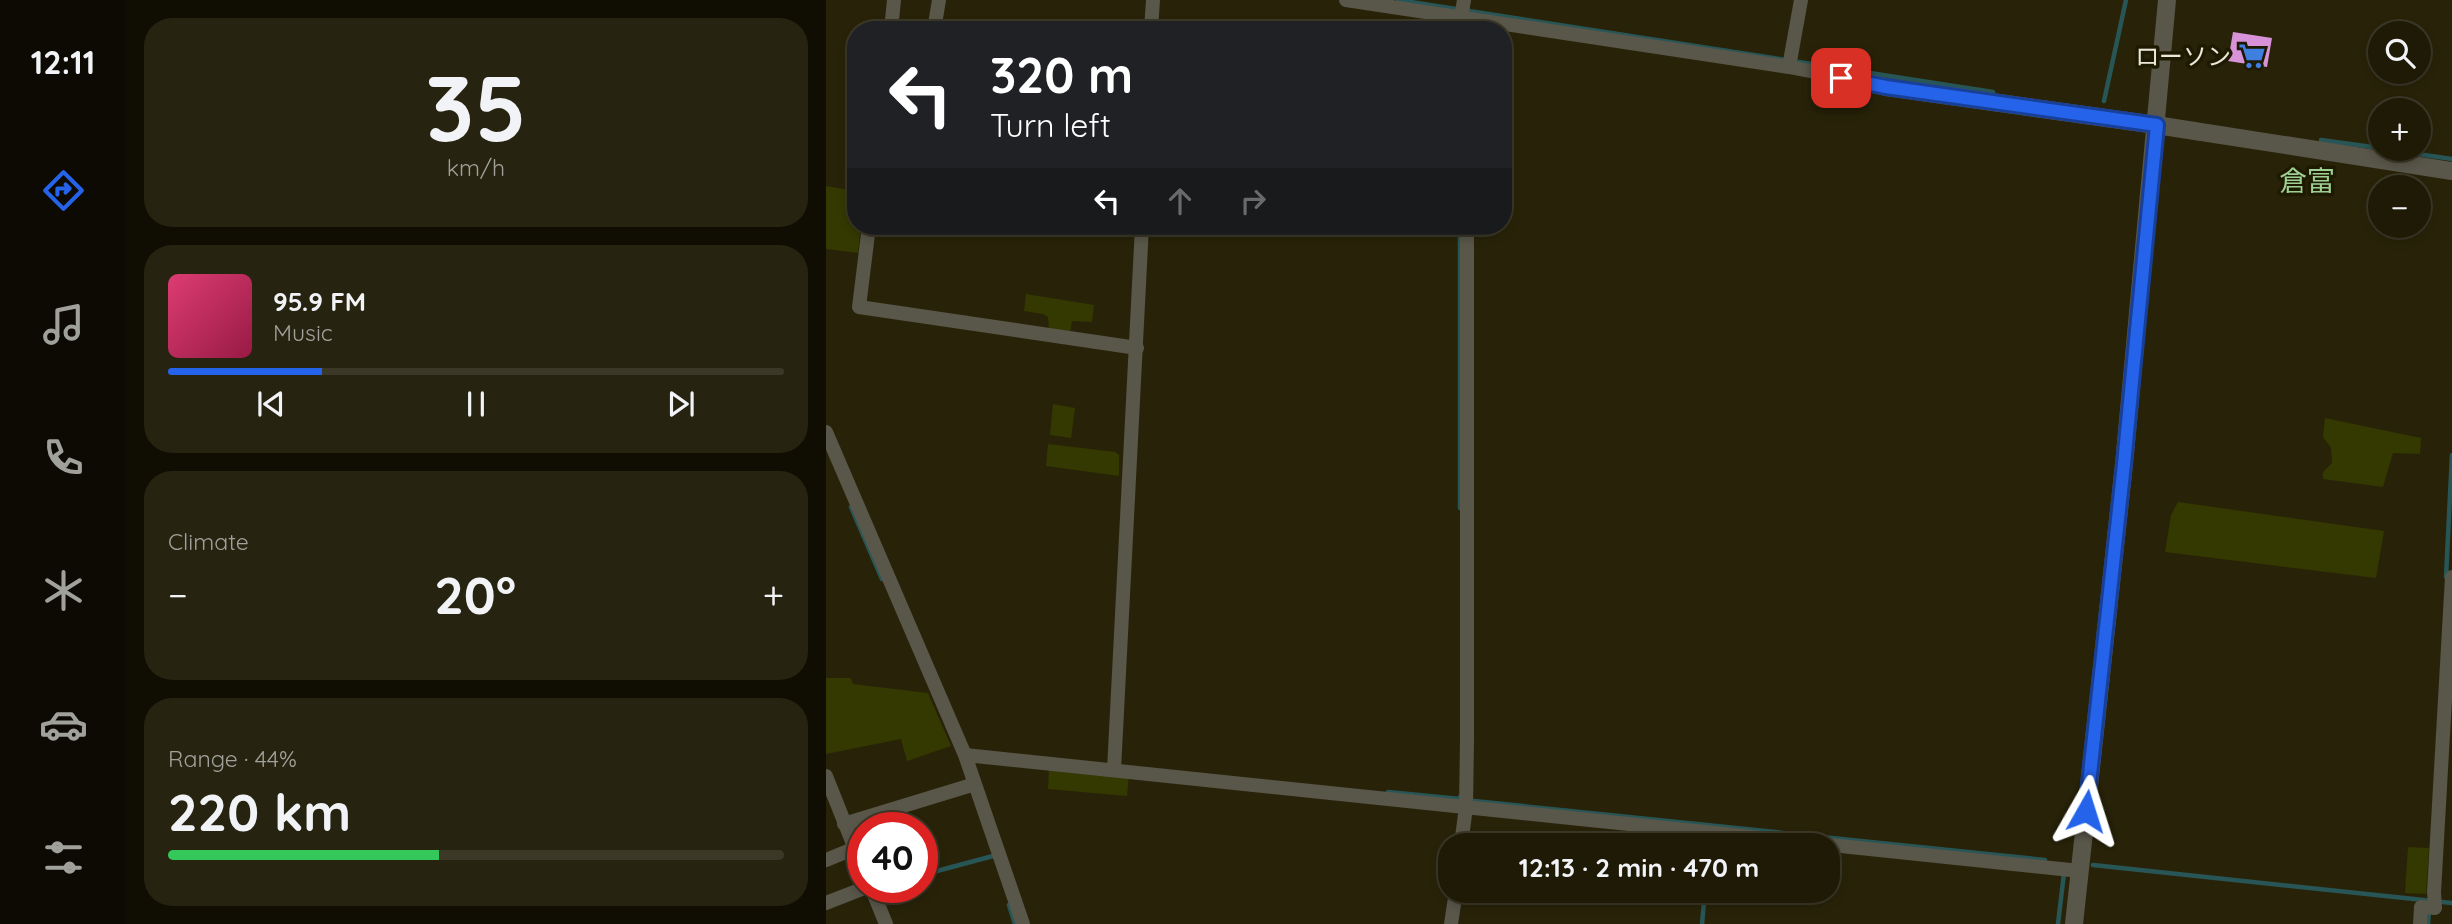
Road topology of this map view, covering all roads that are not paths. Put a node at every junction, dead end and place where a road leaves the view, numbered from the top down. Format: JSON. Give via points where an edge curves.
{"nodes":[{"id":1,"x":894,"y":0,"type":"edge"},
{"id":2,"x":939,"y":0,"type":"edge"},
{"id":3,"x":1153,"y":0,"type":"edge"},
{"id":4,"x":1346,"y":0,"type":"edge"},
{"id":5,"x":1801,"y":0,"type":"edge"},
{"id":6,"x":2167,"y":0,"type":"edge"},
{"id":7,"x":1464,"y":13,"type":"edge"},
{"id":8,"x":892,"y":21,"type":"edge"},
{"id":9,"x":936,"y":21,"type":"edge"},
{"id":10,"x":1152,"y":21,"type":"edge"},
{"id":11,"x":1790,"y":62,"type":"junction"},
{"id":12,"x":1841,"y":78,"type":"joint"},
{"id":13,"x":2157,"y":125,"type":"junction"},
{"id":14,"x":2452,"y":171,"type":"edge"},
{"id":15,"x":868,"y":235,"type":"edge"},
{"id":16,"x":1141,"y":235,"type":"edge"},
{"id":17,"x":1467,"y":235,"type":"edge"},
{"id":18,"x":1131,"y":347,"type":"junction"},
{"id":19,"x":826,"y":432,"type":"edge"},
{"id":20,"x":2452,"y":577,"type":"edge"},
{"id":21,"x":965,"y":755,"type":"junction"},
{"id":22,"x":1114,"y":770,"type":"junction"},
{"id":23,"x":826,"y":776,"type":"edge"},
{"id":24,"x":975,"y":784,"type":"junction"},
{"id":25,"x":1466,"y":807,"type":"junction"},
{"id":26,"x":844,"y":824,"type":"junction"},
{"id":27,"x":847,"y":832,"type":"edge"},
{"id":28,"x":1463,"y":833,"type":"edge"},
{"id":29,"x":847,"y":851,"type":"edge"},
{"id":30,"x":826,"y":860,"type":"edge"},
{"id":31,"x":2080,"y":871,"type":"junction"},
{"id":32,"x":847,"y":895,"type":"edge"},
{"id":33,"x":826,"y":903,"type":"edge"},
{"id":34,"x":876,"y":903,"type":"edge"},
{"id":35,"x":1454,"y":903,"type":"edge"},
{"id":36,"x":886,"y":924,"type":"edge"},
{"id":37,"x":1023,"y":924,"type":"edge"},
{"id":38,"x":1451,"y":924,"type":"edge"},
{"id":39,"x":2074,"y":924,"type":"edge"},
{"id":40,"x":2420,"y":924,"type":"edge"}],
"edges":[{"from":1,"to":8,"type":"street"},
{"from":2,"to":9,"type":"street"},
{"from":3,"to":10,"type":"street"},
{"from":4,"to":7,"type":"street"},
{"from":5,"to":11,"type":"street"},
{"from":6,"to":13,"type":"street"},
{"from":7,"to":11,"type":"street"},
{"from":11,"to":12,"type":"street"},
{"from":12,"to":13,"type":"street"},
{"from":13,"to":14,"type":"street"},
{"from":13,"to":31,"type":"street"},
{"from":15,"to":18,"type":"street","via":[[859,307]]},
{"from":16,"to":18,"type":"street"},
{"from":17,"to":25,"type":"street"},
{"from":18,"to":22,"type":"street"},
{"from":19,"to":21,"type":"street"},
{"from":20,"to":40,"type":"street","via":[[2431,904],[2421,906]]},
{"from":21,"to":22,"type":"street"},
{"from":21,"to":24,"type":"street"},
{"from":22,"to":25,"type":"street"},
{"from":23,"to":26,"type":"street"},
{"from":24,"to":26,"type":"street"},
{"from":24,"to":37,"type":"street"},
{"from":25,"to":28,"type":"street"},
{"from":25,"to":31,"type":"street"},
{"from":26,"to":27,"type":"street"},
{"from":29,"to":30,"type":"street"},
{"from":31,"to":39,"type":"street"},
{"from":32,"to":33,"type":"street"},
{"from":34,"to":36,"type":"street"},
{"from":35,"to":38,"type":"street"}]}
